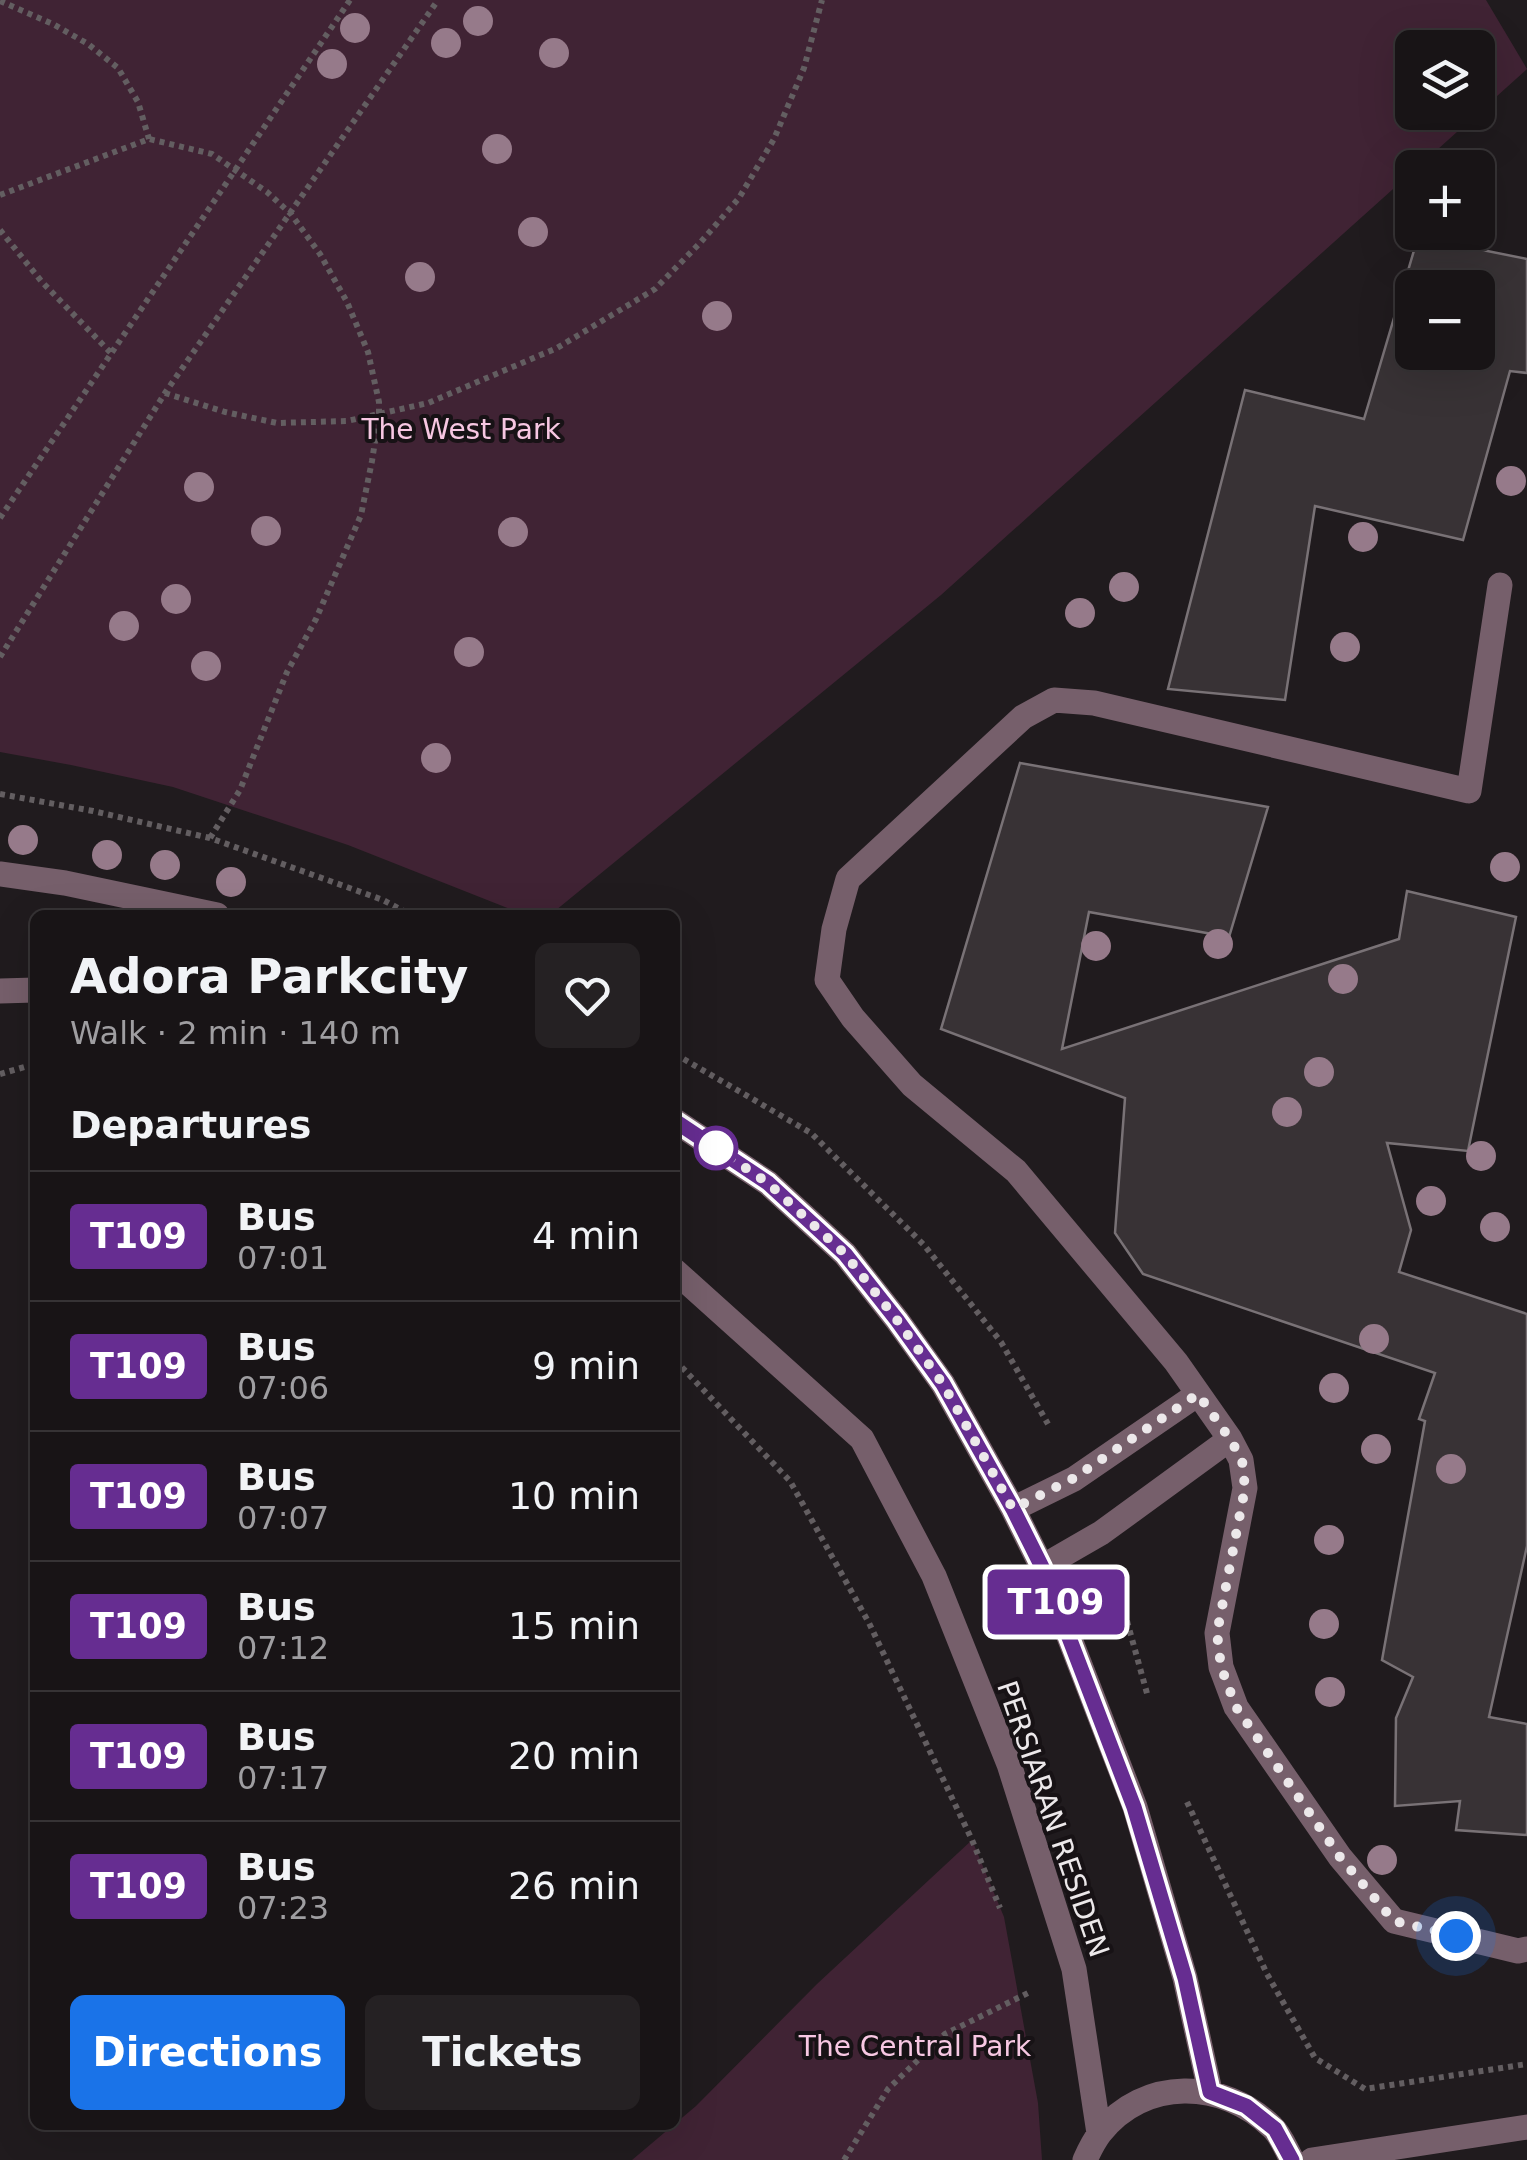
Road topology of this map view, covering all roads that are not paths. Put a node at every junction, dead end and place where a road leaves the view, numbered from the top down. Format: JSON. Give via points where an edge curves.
{"nodes":[{"id":1,"x":1500,"y":585,"type":"dead end"},
{"id":2,"x":0,"y":874,"type":"edge"},
{"id":3,"x":193,"y":910,"type":"edge"},
{"id":4,"x":30,"y":990,"type":"edge"},
{"id":5,"x":0,"y":991,"type":"edge"},
{"id":6,"x":680,"y":1123,"type":"edge"},
{"id":7,"x":680,"y":1275,"type":"edge"},
{"id":8,"x":1198,"y":1394,"type":"junction"},
{"id":9,"x":1230,"y":1439,"type":"junction"},
{"id":10,"x":1013,"y":1509,"type":"junction"},
{"id":11,"x":1042,"y":1567,"type":"junction"},
{"id":12,"x":1527,"y":1950,"type":"edge"},
{"id":13,"x":1210,"y":2092,"type":"junction"},
{"id":14,"x":1527,"y":2126,"type":"edge"},
{"id":15,"x":1099,"y":2133,"type":"junction"},
{"id":16,"x":1084,"y":2160,"type":"edge"},
{"id":17,"x":1292,"y":2160,"type":"edge"},
{"id":18,"x":1312,"y":2160,"type":"edge"}],
"edges":[{"from":1,"to":8,"type":"street","via":[[1469,791],[1094,703],[1054,700],[1022,718],[848,879],[828,980],[844,1005],[912,1084],[1016,1171]]},
{"from":2,"to":3,"type":"street"},
{"from":4,"to":5,"type":"street"},
{"from":6,"to":10,"type":"street","via":[[768,1183],[845,1254],[943,1384]]},
{"from":7,"to":15,"type":"street","name":"PERSIARAN RESIDEN","via":[[862,1439],[934,1576],[1009,1764],[1074,1968]]},
{"from":8,"to":9,"type":"street"},
{"from":8,"to":10,"type":"street","via":[[1074,1478]]},
{"from":9,"to":11,"type":"street","via":[[1102,1533]]},
{"from":9,"to":12,"type":"street","via":[[1242,1460],[1245,1488],[1217,1633],[1236,1707],[1340,1857],[1394,1921]]},
{"from":10,"to":11,"type":"street"},
{"from":11,"to":13,"type":"street","via":[[1134,1807],[1185,1978]]},
{"from":13,"to":15,"type":"street","via":[[1148,2097]]},
{"from":13,"to":17,"type":"street","via":[[1246,2106],[1275,2129]]},
{"from":14,"to":18,"type":"street"},
{"from":15,"to":16,"type":"street"}]}
